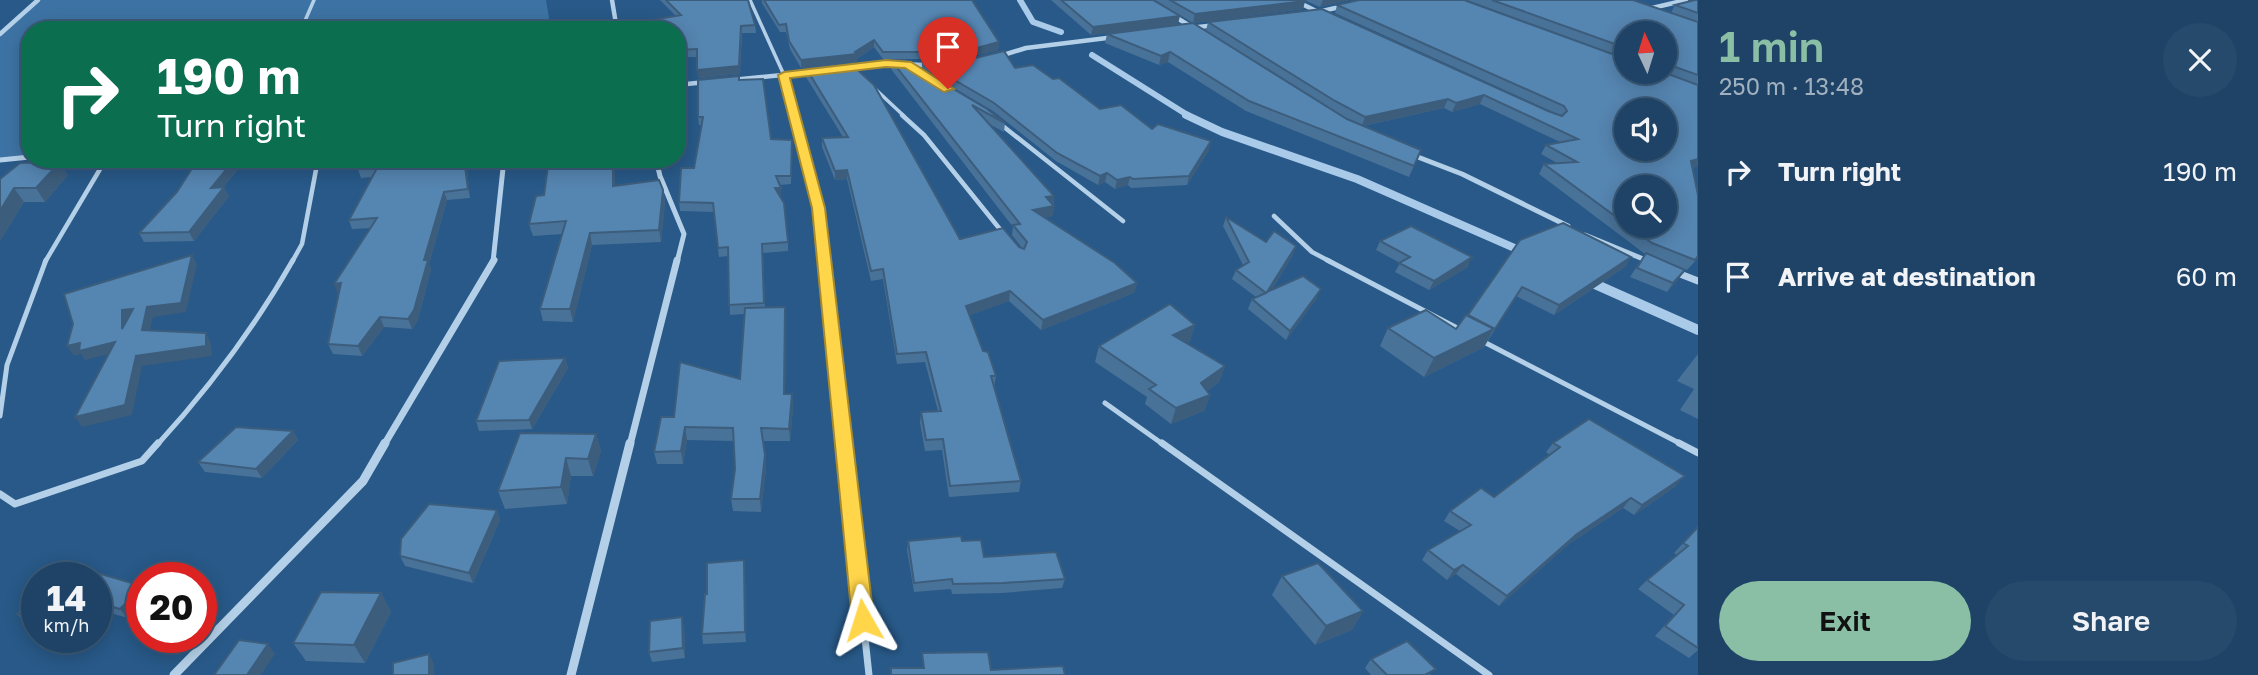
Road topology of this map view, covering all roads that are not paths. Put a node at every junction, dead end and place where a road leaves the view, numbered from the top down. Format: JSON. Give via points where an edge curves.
{"nodes":[{"id":1,"x":38,"y":0,"type":"edge"},
{"id":2,"x":314,"y":0,"type":"edge"},
{"id":3,"x":612,"y":0,"type":"edge"},
{"id":4,"x":750,"y":0,"type":"edge"},
{"id":5,"x":1294,"y":0,"type":"edge"},
{"id":6,"x":1686,"y":0,"type":"edge"},
{"id":7,"x":1356,"y":3,"type":"edge"},
{"id":8,"x":1319,"y":12,"type":"junction"},
{"id":9,"x":1654,"y":13,"type":"edge"},
{"id":10,"x":1170,"y":14,"type":"edge"},
{"id":11,"x":1306,"y":14,"type":"edge"},
{"id":12,"x":1331,"y":18,"type":"edge"},
{"id":13,"x":305,"y":21,"type":"edge"},
{"id":14,"x":616,"y":21,"type":"edge"},
{"id":15,"x":1219,"y":25,"type":"edge"},
{"id":16,"x":1194,"y":28,"type":"junction"},
{"id":17,"x":1180,"y":29,"type":"edge"},
{"id":18,"x":0,"y":34,"type":"edge"},
{"id":19,"x":1205,"y":35,"type":"edge"},
{"id":20,"x":1127,"y":36,"type":"edge"},
{"id":21,"x":993,"y":58,"type":"edge"},
{"id":22,"x":907,"y":65,"type":"junction"},
{"id":23,"x":935,"y":65,"type":"edge"},
{"id":24,"x":852,"y":67,"type":"junction"},
{"id":25,"x":839,"y":69,"type":"edge"},
{"id":26,"x":825,"y":70,"type":"edge"},
{"id":27,"x":919,"y":72,"type":"edge"},
{"id":28,"x":784,"y":75,"type":"junction"},
{"id":29,"x":861,"y":76,"type":"edge"},
{"id":30,"x":730,"y":80,"type":"edge"},
{"id":31,"x":717,"y":81,"type":"edge"},
{"id":32,"x":686,"y":84,"type":"edge"},
{"id":33,"x":870,"y":84,"type":"edge"},
{"id":34,"x":989,"y":114,"type":"edge"},
{"id":35,"x":1398,"y":149,"type":"edge"},
{"id":36,"x":21,"y":158,"type":"edge"},
{"id":37,"x":0,"y":160,"type":"edge"},
{"id":38,"x":101,"y":168,"type":"edge"},
{"id":39,"x":316,"y":168,"type":"edge"},
{"id":40,"x":503,"y":168,"type":"edge"},
{"id":41,"x":658,"y":168,"type":"edge"},
{"id":42,"x":1274,"y":216,"type":"dead end"},
{"id":43,"x":1123,"y":221,"type":"dead end"},
{"id":44,"x":1572,"y":228,"type":"edge"},
{"id":45,"x":1584,"y":234,"type":"edge"},
{"id":46,"x":1012,"y":244,"type":"edge"},
{"id":47,"x":1660,"y":266,"type":"edge"},
{"id":48,"x":1673,"y":271,"type":"edge"},
{"id":49,"x":1698,"y":281,"type":"edge"},
{"id":50,"x":1469,"y":334,"type":"edge"},
{"id":51,"x":1481,"y":340,"type":"edge"},
{"id":52,"x":1105,"y":403,"type":"dead end"},
{"id":53,"x":0,"y":416,"type":"edge"},
{"id":54,"x":1698,"y":453,"type":"edge"},
{"id":55,"x":0,"y":494,"type":"edge"},
{"id":56,"x":174,"y":675,"type":"edge"},
{"id":57,"x":570,"y":675,"type":"edge"},
{"id":58,"x":869,"y":675,"type":"edge"},
{"id":59,"x":1489,"y":675,"type":"edge"}],
"edges":[{"from":1,"to":18,"type":"street"},
{"from":2,"to":13,"type":"lane"},
{"from":3,"to":14,"type":"street"},
{"from":4,"to":28,"type":"lane"},
{"from":5,"to":8,"type":"street"},
{"from":6,"to":9,"type":"street","via":[[1644,10]]},
{"from":7,"to":8,"type":"street"},
{"from":8,"to":11,"type":"street"},
{"from":8,"to":12,"type":"street"},
{"from":10,"to":16,"type":"street"},
{"from":15,"to":16,"type":"street"},
{"from":16,"to":17,"type":"street"},
{"from":16,"to":19,"type":"street"},
{"from":20,"to":21,"type":"street","via":[[1026,48]]},
{"from":22,"to":23,"type":"street"},
{"from":22,"to":24,"type":"street"},
{"from":22,"to":27,"type":"lane"},
{"from":24,"to":25,"type":"street"},
{"from":24,"to":29,"type":"lane"},
{"from":26,"to":28,"type":"street"},
{"from":28,"to":30,"type":"street"},
{"from":28,"to":58,"type":"lane","via":[[818,208]]},
{"from":31,"to":32,"type":"street"},
{"from":33,"to":46,"type":"lane","via":[[924,135]]},
{"from":34,"to":43,"type":"lane"},
{"from":35,"to":44,"type":"street","via":[[1462,174]]},
{"from":36,"to":37,"type":"street"},
{"from":38,"to":53,"type":"lane","via":[[47,257],[7,365]]},
{"from":39,"to":55,"type":"lane","via":[[302,244],[264,312],[186,413],[142,461],[15,505]]},
{"from":40,"to":56,"type":"street","via":[[495,258],[363,481]]},
{"from":41,"to":57,"type":"street","via":[[684,234]]},
{"from":42,"to":50,"type":"lane","via":[[1312,252]]},
{"from":45,"to":47,"type":"street"},
{"from":48,"to":49,"type":"street"},
{"from":51,"to":54,"type":"lane"},
{"from":52,"to":59,"type":"lane"}]}
